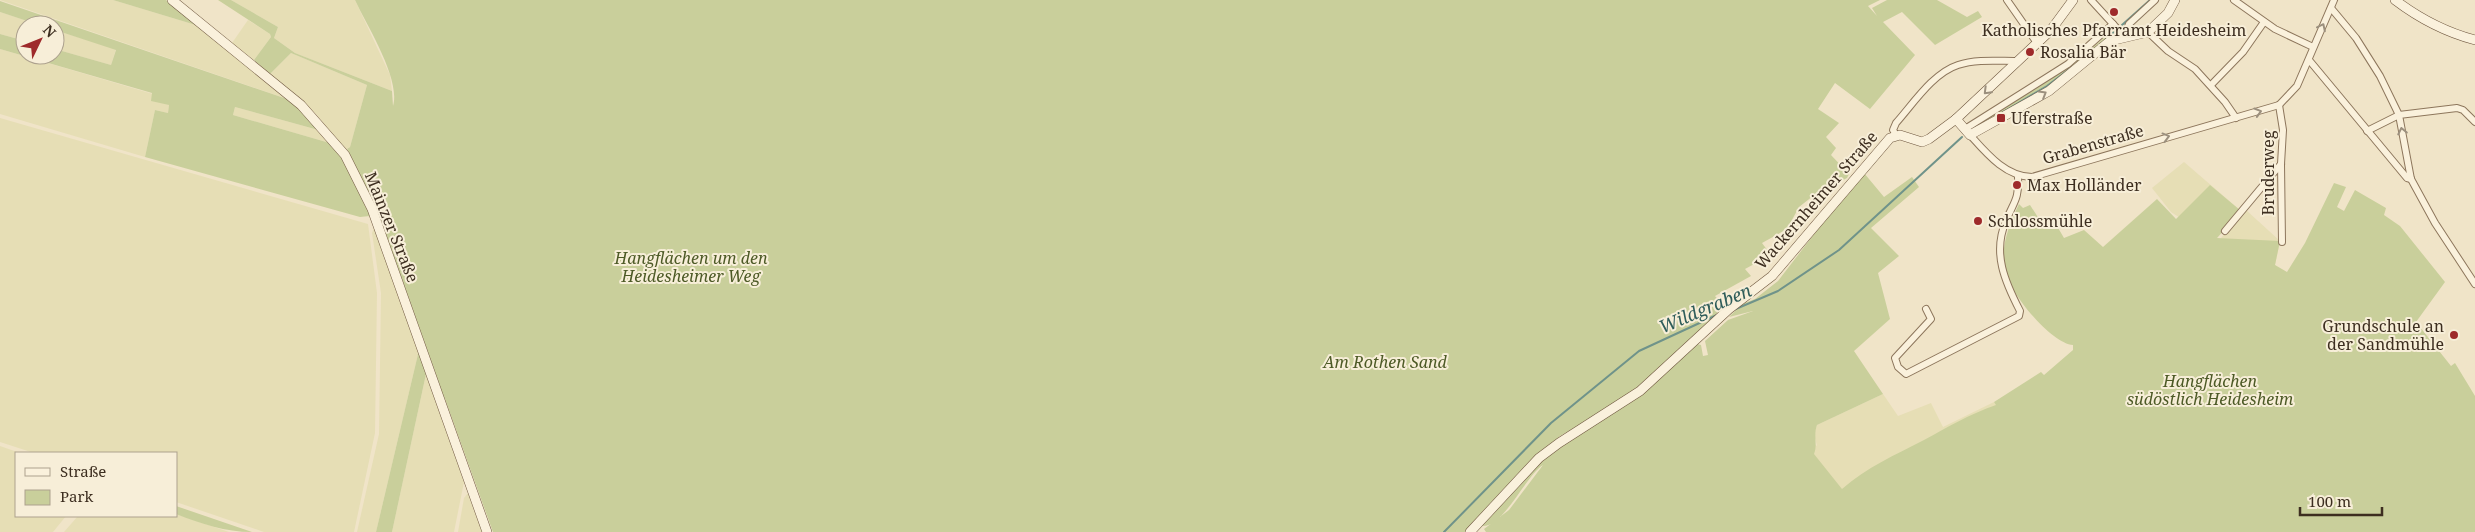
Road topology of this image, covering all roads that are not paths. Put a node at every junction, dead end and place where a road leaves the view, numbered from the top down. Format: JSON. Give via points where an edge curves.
{"nodes":[{"id":1,"x":172,"y":0,"type":"edge"},
{"id":2,"x":2007,"y":0,"type":"edge"},
{"id":3,"x":2073,"y":0,"type":"edge"},
{"id":4,"x":2091,"y":0,"type":"edge"},
{"id":5,"x":2155,"y":0,"type":"edge"},
{"id":6,"x":2175,"y":0,"type":"edge"},
{"id":7,"x":2234,"y":0,"type":"edge"},
{"id":8,"x":2334,"y":0,"type":"edge"},
{"id":9,"x":2395,"y":0,"type":"edge"},
{"id":10,"x":2332,"y":8,"type":"junction"},
{"id":11,"x":2264,"y":22,"type":"junction"},
{"id":12,"x":2113,"y":24,"type":"junction"},
{"id":13,"x":2148,"y":32,"type":"junction"},
{"id":14,"x":2124,"y":36,"type":"junction"},
{"id":15,"x":2475,"y":40,"type":"edge"},
{"id":16,"x":2037,"y":43,"type":"junction"},
{"id":17,"x":2313,"y":46,"type":"junction"},
{"id":18,"x":2309,"y":60,"type":"junction"},
{"id":19,"x":2016,"y":61,"type":"junction"},
{"id":20,"x":2211,"y":85,"type":"junction"},
{"id":21,"x":2279,"y":105,"type":"junction"},
{"id":22,"x":2399,"y":115,"type":"junction"},
{"id":23,"x":1956,"y":118,"type":"junction"},
{"id":24,"x":2236,"y":118,"type":"junction"},
{"id":25,"x":2475,"y":122,"type":"edge"},
{"id":26,"x":2368,"y":131,"type":"junction"},
{"id":27,"x":1968,"y":132,"type":"junction"},
{"id":28,"x":1896,"y":135,"type":"junction"},
{"id":29,"x":2280,"y":164,"type":"junction"},
{"id":30,"x":2018,"y":177,"type":"junction"},
{"id":31,"x":2411,"y":179,"type":"junction"},
{"id":32,"x":2225,"y":231,"type":"dead end"},
{"id":33,"x":2282,"y":242,"type":"dead end"},
{"id":34,"x":2475,"y":284,"type":"edge"},
{"id":35,"x":1926,"y":309,"type":"dead end"},
{"id":36,"x":487,"y":532,"type":"edge"},
{"id":37,"x":1470,"y":532,"type":"edge"}],
"edges":[{"from":1,"to":36,"type":"street","name":"Mainzer Straße","via":[[301,105],[345,155],[376,221]]},
{"from":2,"to":16,"type":"street"},
{"from":3,"to":16,"type":"street"},
{"from":4,"to":12,"type":"street"},
{"from":5,"to":14,"type":"street","via":[[2129,24]]},
{"from":6,"to":13,"type":"street","via":[[2168,13]]},
{"from":7,"to":11,"type":"street"},
{"from":8,"to":10,"type":"street"},
{"from":9,"to":15,"type":"street","via":[[2437,27]]},
{"from":17,"to":10,"type":"street","one_way":true},
{"from":10,"to":22,"type":"street","via":[[2369,57]]},
{"from":11,"to":17,"type":"street"},
{"from":11,"to":20,"type":"street","via":[[2243,52]]},
{"from":12,"to":14,"type":"street"},
{"from":12,"to":27,"type":"street","via":[[2068,64]]},
{"from":13,"to":14,"type":"street"},
{"from":13,"to":20,"type":"street"},
{"from":27,"to":14,"type":"street","one_way":true,"via":[[2049,91],[2104,45]]},
{"from":16,"to":19,"type":"street"},
{"from":17,"to":18,"type":"street"},
{"from":18,"to":21,"type":"street","via":[[2297,86]]},
{"from":18,"to":26,"type":"street"},
{"from":19,"to":23,"type":"street","one_way":true},
{"from":19,"to":28,"type":"street","name":"Wackernheimer Straße","via":[[1957,65],[1934,81],[1901,117],[1894,126]]},
{"from":20,"to":24,"type":"street"},
{"from":24,"to":21,"type":"street","name":"Grabenstraße","one_way":true},
{"from":21,"to":29,"type":"street","name":"Bruderweg","via":[[2283,130]]},
{"from":22,"to":25,"type":"street","via":[[2457,108]]},
{"from":22,"to":26,"type":"street"},
{"from":31,"to":22,"type":"street","one_way":true},
{"from":23,"to":27,"type":"street"},
{"from":23,"to":28,"type":"street","via":[[1922,142]]},
{"from":30,"to":24,"type":"street","name":"Grabenstraße","one_way":true,"via":[[2032,177]]},
{"from":26,"to":31,"type":"street"},
{"from":27,"to":30,"type":"street","via":[[1994,160]]},
{"from":28,"to":37,"type":"street","name":"Wackernheimer Straße","via":[[1851,182],[1772,276],[1721,316],[1640,391],[1540,458]]},
{"from":29,"to":32,"type":"street"},
{"from":29,"to":33,"type":"street","name":"Bruderweg"},
{"from":30,"to":35,"type":"street","via":[[2019,196],[2005,223],[2000,254],[2005,281],[2021,314],[1906,374],[1898,367],[1896,358],[1931,319]]},
{"from":31,"to":34,"type":"street"}]}
